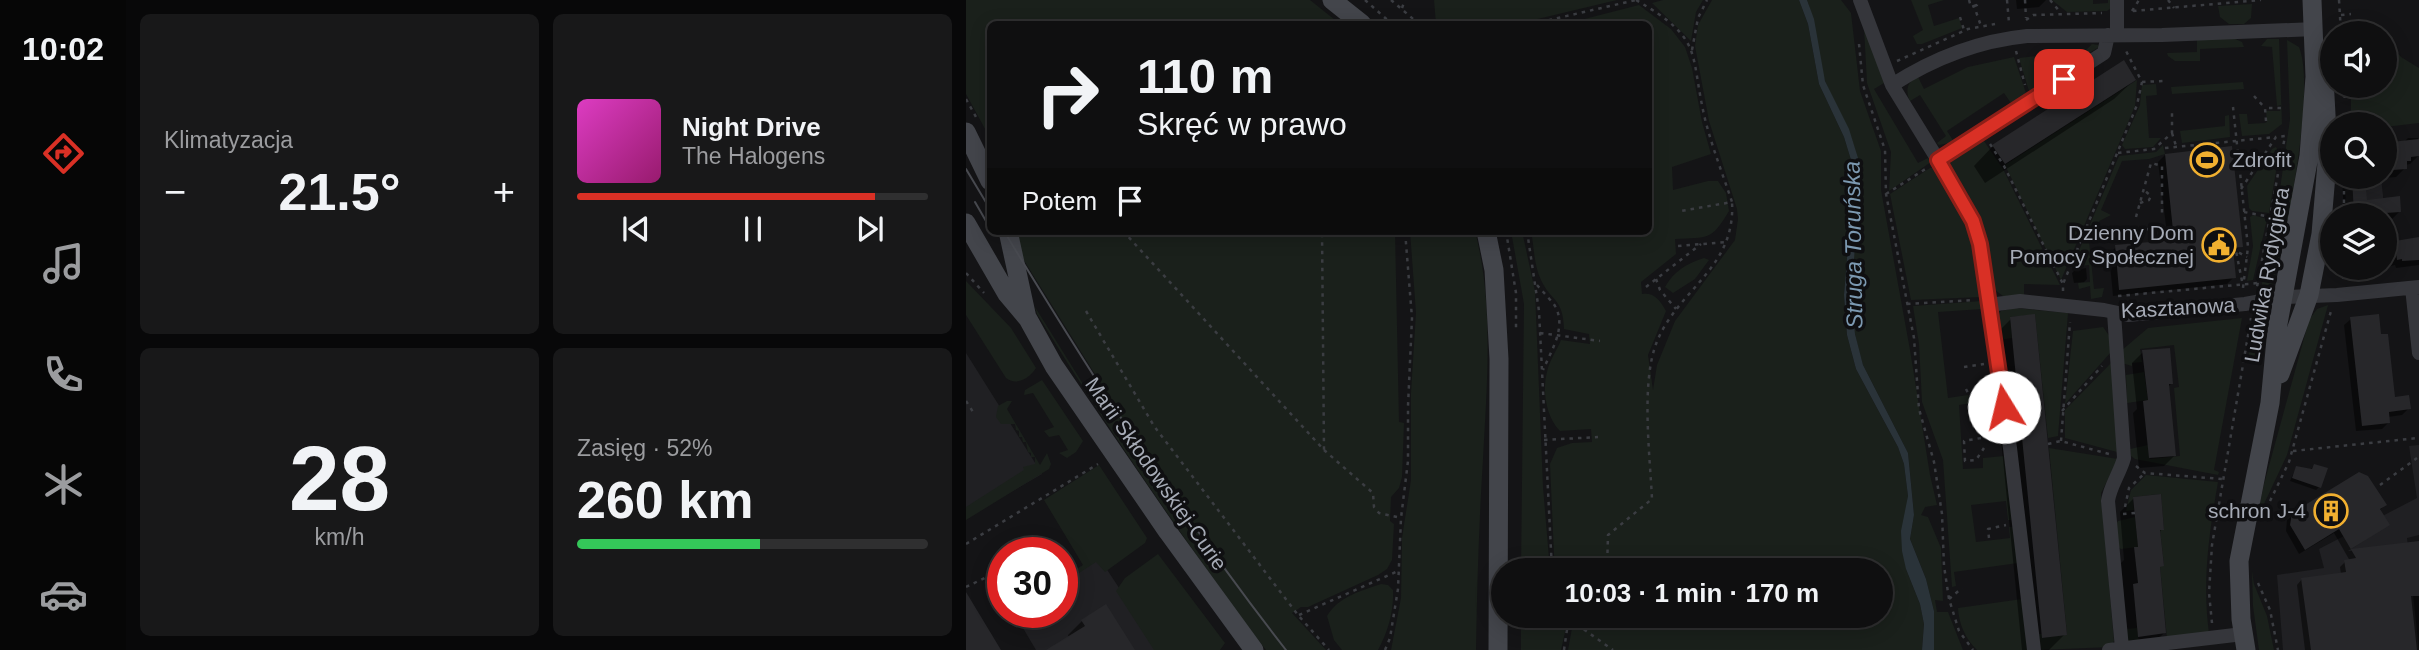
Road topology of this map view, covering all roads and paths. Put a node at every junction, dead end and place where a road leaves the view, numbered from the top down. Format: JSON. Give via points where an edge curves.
{"nodes":[{"id":1,"x":1332,"y":0,"type":"edge"},
{"id":2,"x":1365,"y":0,"type":"edge"},
{"id":3,"x":1391,"y":0,"type":"edge"},
{"id":4,"x":1405,"y":0,"type":"edge"},
{"id":5,"x":1636,"y":0,"type":"edge"},
{"id":6,"x":1707,"y":0,"type":"edge"},
{"id":7,"x":1860,"y":0,"type":"edge"},
{"id":8,"x":1969,"y":0,"type":"edge"},
{"id":9,"x":1976,"y":0,"type":"edge"},
{"id":10,"x":2007,"y":0,"type":"edge"},
{"id":11,"x":2025,"y":0,"type":"edge"},
{"id":12,"x":2050,"y":0,"type":"edge"},
{"id":13,"x":2117,"y":0,"type":"edge"},
{"id":14,"x":2139,"y":0,"type":"edge"},
{"id":15,"x":2168,"y":0,"type":"edge"},
{"id":16,"x":2190,"y":0,"type":"edge"},
{"id":17,"x":2312,"y":0,"type":"edge"},
{"id":18,"x":2339,"y":1,"type":"edge"},
{"id":19,"x":1974,"y":6,"type":"junction"},
{"id":20,"x":2191,"y":6,"type":"dead end"},
{"id":21,"x":1402,"y":8,"type":"junction"},
{"id":22,"x":2174,"y":8,"type":"dead end"},
{"id":23,"x":2132,"y":11,"type":"dead end"},
{"id":24,"x":2351,"y":14,"type":"dead end"},
{"id":25,"x":2062,"y":15,"type":"dead end"},
{"id":26,"x":2339,"y":15,"type":"junction"},
{"id":27,"x":1960,"y":17,"type":"dead end"},
{"id":28,"x":1358,"y":21,"type":"edge"},
{"id":29,"x":1389,"y":21,"type":"edge"},
{"id":30,"x":1416,"y":21,"type":"edge"},
{"id":31,"x":1545,"y":21,"type":"edge"},
{"id":32,"x":2340,"y":21,"type":"edge"},
{"id":33,"x":1981,"y":26,"type":"dead end"},
{"id":34,"x":2315,"y":29,"type":"junction"},
{"id":35,"x":1964,"y":30,"type":"dead end"},
{"id":36,"x":2017,"y":32,"type":"junction"},
{"id":37,"x":2113,"y":35,"type":"junction"},
{"id":38,"x":1858,"y":38,"type":"dead end"},
{"id":39,"x":1692,"y":50,"type":"junction"},
{"id":40,"x":2164,"y":81,"type":"dead end"},
{"id":41,"x":2142,"y":82,"type":"junction"},
{"id":42,"x":1892,"y":85,"type":"junction"},
{"id":43,"x":2254,"y":96,"type":"dead end"},
{"id":44,"x":2030,"y":101,"type":"junction"},
{"id":45,"x":2233,"y":107,"type":"dead end"},
{"id":46,"x":2265,"y":108,"type":"junction"},
{"id":47,"x":2286,"y":108,"type":"dead end"},
{"id":48,"x":2172,"y":112,"type":"dead end"},
{"id":49,"x":2266,"y":121,"type":"dead end"},
{"id":50,"x":1982,"y":130,"type":"junction"},
{"id":51,"x":966,"y":132,"type":"edge"},
{"id":52,"x":2172,"y":133,"type":"junction"},
{"id":53,"x":2276,"y":137,"type":"junction"},
{"id":54,"x":2237,"y":141,"type":"junction"},
{"id":55,"x":2176,"y":146,"type":"junction"},
{"id":56,"x":2165,"y":148,"type":"dead end"},
{"id":57,"x":2118,"y":153,"type":"junction"},
{"id":58,"x":1938,"y":160,"type":"junction"},
{"id":59,"x":987,"y":175,"type":"edge"},
{"id":60,"x":2241,"y":189,"type":"junction"},
{"id":61,"x":2144,"y":190,"type":"junction"},
{"id":62,"x":2344,"y":190,"type":"dead end"},
{"id":63,"x":1886,"y":194,"type":"junction"},
{"id":64,"x":1732,"y":202,"type":"junction"},
{"id":65,"x":2140,"y":203,"type":"junction"},
{"id":66,"x":2344,"y":203,"type":"edge"},
{"id":67,"x":1681,"y":211,"type":"dead end"},
{"id":68,"x":2244,"y":212,"type":"junction"},
{"id":69,"x":2162,"y":213,"type":"dead end"},
{"id":70,"x":2136,"y":217,"type":"dead end"},
{"id":71,"x":2271,"y":217,"type":"junction"},
{"id":72,"x":966,"y":223,"type":"edge"},
{"id":73,"x":2164,"y":228,"type":"dead end"},
{"id":74,"x":2103,"y":232,"type":"dead end"},
{"id":75,"x":1009,"y":235,"type":"edge"},
{"id":76,"x":1128,"y":235,"type":"edge"},
{"id":77,"x":1322,"y":235,"type":"edge"},
{"id":78,"x":1405,"y":235,"type":"edge"},
{"id":79,"x":1487,"y":235,"type":"edge"},
{"id":80,"x":1528,"y":235,"type":"edge"},
{"id":81,"x":1728,"y":242,"type":"junction"},
{"id":82,"x":1700,"y":244,"type":"junction"},
{"id":83,"x":1678,"y":246,"type":"dead end"},
{"id":84,"x":2247,"y":257,"type":"junction"},
{"id":85,"x":1656,"y":279,"type":"junction"},
{"id":86,"x":2342,"y":280,"type":"edge"},
{"id":87,"x":1535,"y":282,"type":"junction"},
{"id":88,"x":2258,"y":283,"type":"junction"},
{"id":89,"x":2063,"y":284,"type":"junction"},
{"id":90,"x":2242,"y":284,"type":"junction"},
{"id":91,"x":2171,"y":285,"type":"dead end"},
{"id":92,"x":1646,"y":287,"type":"dead end"},
{"id":93,"x":2416,"y":287,"type":"edge"},
{"id":94,"x":2130,"y":289,"type":"dead end"},
{"id":95,"x":2172,"y":291,"type":"junction"},
{"id":96,"x":2131,"y":295,"type":"junction"},
{"id":97,"x":2309,"y":295,"type":"junction"},
{"id":98,"x":2337,"y":295,"type":"junction"},
{"id":99,"x":2108,"y":297,"type":"dead end"},
{"id":100,"x":2283,"y":297,"type":"junction"},
{"id":101,"x":1988,"y":302,"type":"junction"},
{"id":102,"x":2249,"y":303,"type":"junction"},
{"id":103,"x":1907,"y":304,"type":"junction"},
{"id":104,"x":2067,"y":306,"type":"junction"},
{"id":105,"x":1676,"y":310,"type":"junction"},
{"id":106,"x":1086,"y":312,"type":"dead end"},
{"id":107,"x":2114,"y":313,"type":"junction"},
{"id":108,"x":1028,"y":319,"type":"junction"},
{"id":109,"x":1540,"y":332,"type":"junction"},
{"id":110,"x":1558,"y":334,"type":"junction"},
{"id":111,"x":1600,"y":341,"type":"dead end"},
{"id":112,"x":2419,"y":353,"type":"edge"},
{"id":113,"x":1997,"y":362,"type":"junction"},
{"id":114,"x":1964,"y":367,"type":"dead end"},
{"id":115,"x":1541,"y":373,"type":"junction"},
{"id":116,"x":1966,"y":389,"type":"dead end"},
{"id":117,"x":966,"y":401,"type":"edge"},
{"id":118,"x":2270,"y":403,"type":"junction"},
{"id":119,"x":1979,"y":414,"type":"dead end"},
{"id":120,"x":975,"y":415,"type":"dead end"},
{"id":121,"x":1598,"y":437,"type":"dead end"},
{"id":122,"x":1981,"y":438,"type":"dead end"},
{"id":123,"x":2418,"y":438,"type":"edge"},
{"id":124,"x":1544,"y":440,"type":"junction"},
{"id":125,"x":2061,"y":441,"type":"dead end"},
{"id":126,"x":1984,"y":448,"type":"dead end"},
{"id":127,"x":1324,"y":450,"type":"junction"},
{"id":128,"x":2292,"y":451,"type":"junction"},
{"id":129,"x":2417,"y":458,"type":"dead end"},
{"id":130,"x":1104,"y":460,"type":"dead end"},
{"id":131,"x":2145,"y":473,"type":"dead end"},
{"id":132,"x":2379,"y":485,"type":"dead end"},
{"id":133,"x":2269,"y":503,"type":"dead end"},
{"id":134,"x":2134,"y":513,"type":"dead end"},
{"id":135,"x":1401,"y":518,"type":"junction"},
{"id":136,"x":2019,"y":523,"type":"junction"},
{"id":137,"x":1989,"y":538,"type":"dead end"},
{"id":138,"x":966,"y":544,"type":"edge"},
{"id":139,"x":1551,"y":558,"type":"edge"},
{"id":140,"x":1607,"y":558,"type":"edge"},
{"id":141,"x":1398,"y":570,"type":"junction"},
{"id":142,"x":2257,"y":575,"type":"dead end"},
{"id":143,"x":987,"y":577,"type":"edge"},
{"id":144,"x":966,"y":587,"type":"edge"},
{"id":145,"x":1962,"y":588,"type":"dead end"},
{"id":146,"x":1948,"y":598,"type":"junction"},
{"id":147,"x":1298,"y":615,"type":"junction"},
{"id":148,"x":1568,"y":628,"type":"edge"},
{"id":149,"x":1582,"y":628,"type":"edge"},
{"id":150,"x":2214,"y":639,"type":"junction"},
{"id":151,"x":2245,"y":642,"type":"edge"},
{"id":152,"x":1970,"y":649,"type":"edge"},
{"id":153,"x":2115,"y":649,"type":"edge"},
{"id":154,"x":1254,"y":650,"type":"edge"},
{"id":155,"x":1329,"y":650,"type":"edge"},
{"id":156,"x":1385,"y":650,"type":"edge"},
{"id":157,"x":1499,"y":650,"type":"edge"},
{"id":158,"x":1564,"y":650,"type":"edge"},
{"id":159,"x":1613,"y":650,"type":"edge"},
{"id":160,"x":2035,"y":650,"type":"edge"},
{"id":161,"x":2278,"y":650,"type":"edge"}],
"edges":[{"from":1,"to":28,"type":"street"},
{"from":2,"to":29,"type":"path"},
{"from":3,"to":21,"type":"path"},
{"from":4,"to":21,"type":"path"},
{"from":5,"to":31,"type":"path"},
{"from":5,"to":39,"type":"path","via":[[1672,22]]},
{"from":6,"to":39,"type":"path"},
{"from":7,"to":42,"type":"street"},
{"from":8,"to":19,"type":"path"},
{"from":9,"to":19,"type":"path"},
{"from":10,"to":36,"type":"path"},
{"from":11,"to":36,"type":"path"},
{"from":12,"to":25,"type":"path"},
{"from":13,"to":37,"type":"street"},
{"from":14,"to":23,"type":"path"},
{"from":15,"to":22,"type":"path"},
{"from":16,"to":20,"type":"path"},
{"from":17,"to":34,"type":"street","name":"Ludwika Rydygiera"},
{"from":18,"to":26,"type":"path"},
{"from":19,"to":33,"type":"path"},
{"from":21,"to":30,"type":"path"},
{"from":24,"to":26,"type":"path"},
{"from":26,"to":32,"type":"path"},
{"from":27,"to":35,"type":"path"},
{"from":34,"to":37,"type":"street"},
{"from":34,"to":97,"type":"street","name":"Ludwika Rydygiera","via":[[2323,64],[2328,151],[2321,234]]},
{"from":34,"to":100,"type":"street","name":"Ludwika Rydygiera","via":[[2309,156]]},
{"from":36,"to":37,"type":"street"},
{"from":36,"to":42,"type":"street","via":[[1920,67]]},
{"from":36,"to":44,"type":"path"},
{"from":37,"to":41,"type":"path"},
{"from":37,"to":44,"type":"street","via":[[2104,52]]},
{"from":38,"to":63,"type":"path","via":[[1863,85],[1885,150]]},
{"from":39,"to":64,"type":"path","via":[[1706,122]]},
{"from":40,"to":41,"type":"path"},
{"from":41,"to":57,"type":"path"},
{"from":42,"to":58,"type":"street"},
{"from":43,"to":46,"type":"path"},
{"from":44,"to":50,"type":"street"},
{"from":45,"to":54,"type":"path"},
{"from":46,"to":47,"type":"path"},
{"from":46,"to":49,"type":"path"},
{"from":48,"to":52,"type":"path"},
{"from":50,"to":58,"type":"street"},
{"from":50,"to":89,"type":"path"},
{"from":51,"to":59,"type":"street"},
{"from":52,"to":55,"type":"path"},
{"from":52,"to":57,"type":"path","via":[[2154,149]]},
{"from":53,"to":54,"type":"path"},
{"from":53,"to":60,"type":"path"},
{"from":53,"to":71,"type":"path","via":[[2285,136]]},
{"from":54,"to":55,"type":"path"},
{"from":54,"to":60,"type":"path"},
{"from":55,"to":56,"type":"path"},
{"from":57,"to":89,"type":"path"},
{"from":58,"to":63,"type":"path"},
{"from":58,"to":101,"type":"street","via":[[1973,221]]},
{"from":60,"to":68,"type":"path"},
{"from":61,"to":65,"type":"path"},
{"from":61,"to":65,"type":"path","via":[[2151,196]]},
{"from":61,"to":69,"type":"path","via":[[2151,163],[2162,166]]},
{"from":62,"to":66,"type":"path"},
{"from":63,"to":103,"type":"path"},
{"from":64,"to":67,"type":"path"},
{"from":64,"to":81,"type":"path"},
{"from":65,"to":70,"type":"path"},
{"from":68,"to":71,"type":"path"},
{"from":68,"to":84,"type":"path"},
{"from":71,"to":88,"type":"path"},
{"from":72,"to":108,"type":"street","name":"Marii Skłodowskiej-Curie","via":[[1007,294]]},
{"from":73,"to":74,"type":"path"},
{"from":75,"to":108,"type":"street","name":"Marii Skłodowskiej-Curie"},
{"from":76,"to":127,"type":"path"},
{"from":77,"to":127,"type":"path"},
{"from":78,"to":135,"type":"path","via":[[1412,318],[1408,461]]},
{"from":79,"to":157,"type":"street","via":[[1494,270],[1499,359]]},
{"from":80,"to":87,"type":"path"},
{"from":81,"to":82,"type":"path"},
{"from":81,"to":105,"type":"path"},
{"from":82,"to":83,"type":"path"},
{"from":82,"to":85,"type":"path"},
{"from":84,"to":90,"type":"path"},
{"from":84,"to":90,"type":"path","via":[[2236,251]]},
{"from":85,"to":92,"type":"path"},
{"from":85,"to":105,"type":"path"},
{"from":86,"to":98,"type":"path"},
{"from":87,"to":109,"type":"path"},
{"from":87,"to":110,"type":"path","via":[[1555,307]]},
{"from":88,"to":90,"type":"path"},
{"from":88,"to":102,"type":"path"},
{"from":89,"to":104,"type":"path"},
{"from":90,"to":95,"type":"path"},
{"from":90,"to":102,"type":"path"},
{"from":91,"to":95,"type":"path"},
{"from":93,"to":98,"type":"street","name":"Kasztanowa"},
{"from":93,"to":112,"type":"street"},
{"from":94,"to":96,"type":"path"},
{"from":95,"to":96,"type":"path"},
{"from":96,"to":99,"type":"path"},
{"from":97,"to":98,"type":"street","name":"Kasztanowa"},
{"from":97,"to":100,"type":"street","name":"Kasztanowa"},
{"from":97,"to":118,"type":"street","name":"Ludwika Rydygiera"},
{"from":98,"to":128,"type":"path"},
{"from":100,"to":102,"type":"street","name":"Kasztanowa"},
{"from":100,"to":118,"type":"street","name":"Ludwika Rydygiera"},
{"from":101,"to":103,"type":"path"},
{"from":101,"to":104,"type":"street","name":"Kasztanowa"},
{"from":101,"to":113,"type":"street"},
{"from":102,"to":107,"type":"street","name":"Kasztanowa"},
{"from":102,"to":150,"type":"path","via":[[2212,545],[2209,593]]},
{"from":103,"to":146,"type":"path","via":[[1919,409],[1942,514]]},
{"from":104,"to":107,"type":"street","name":"Kasztanowa"},
{"from":104,"to":125,"type":"path"},
{"from":105,"to":140,"type":"path","via":[[1661,331],[1648,377],[1652,499],[1608,535]]},
{"from":106,"to":147,"type":"path","via":[[1154,426]]},
{"from":107,"to":153,"type":"street","via":[[2124,458],[2108,501]]},
{"from":108,"to":154,"type":"street","name":"Marii Skłodowskiej-Curie","via":[[1076,399]]},
{"from":109,"to":110,"type":"path"},
{"from":109,"to":115,"type":"path"},
{"from":110,"to":111,"type":"path"},
{"from":110,"to":115,"type":"path"},
{"from":113,"to":114,"type":"path"},
{"from":113,"to":136,"type":"street"},
{"from":115,"to":124,"type":"path"},
{"from":116,"to":119,"type":"path"},
{"from":117,"to":120,"type":"path"},
{"from":118,"to":151,"type":"street","name":"Ludwika Rydygiera","via":[[2239,561]]},
{"from":121,"to":124,"type":"path"},
{"from":122,"to":126,"type":"path","via":[[1964,440],[1965,461],[1976,460]]},
{"from":123,"to":128,"type":"path"},
{"from":124,"to":139,"type":"path"},
{"from":127,"to":135,"type":"path","via":[[1373,492],[1378,513]]},
{"from":128,"to":133,"type":"path"},
{"from":129,"to":132,"type":"path"},
{"from":130,"to":138,"type":"path"},
{"from":131,"to":134,"type":"path","via":[[2129,488],[2123,514]]},
{"from":135,"to":141,"type":"path"},
{"from":136,"to":137,"type":"path","via":[[1988,529]]},
{"from":136,"to":160,"type":"street"},
{"from":141,"to":147,"type":"path"},
{"from":141,"to":156,"type":"path","via":[[1395,611]]},
{"from":142,"to":161,"type":"path"},
{"from":143,"to":144,"type":"path"},
{"from":145,"to":146,"type":"path"},
{"from":146,"to":152,"type":"path"},
{"from":147,"to":155,"type":"path"},
{"from":148,"to":158,"type":"path"},
{"from":149,"to":159,"type":"path"},
{"from":150,"to":151,"type":"street"},
{"from":150,"to":153,"type":"street"}]}
